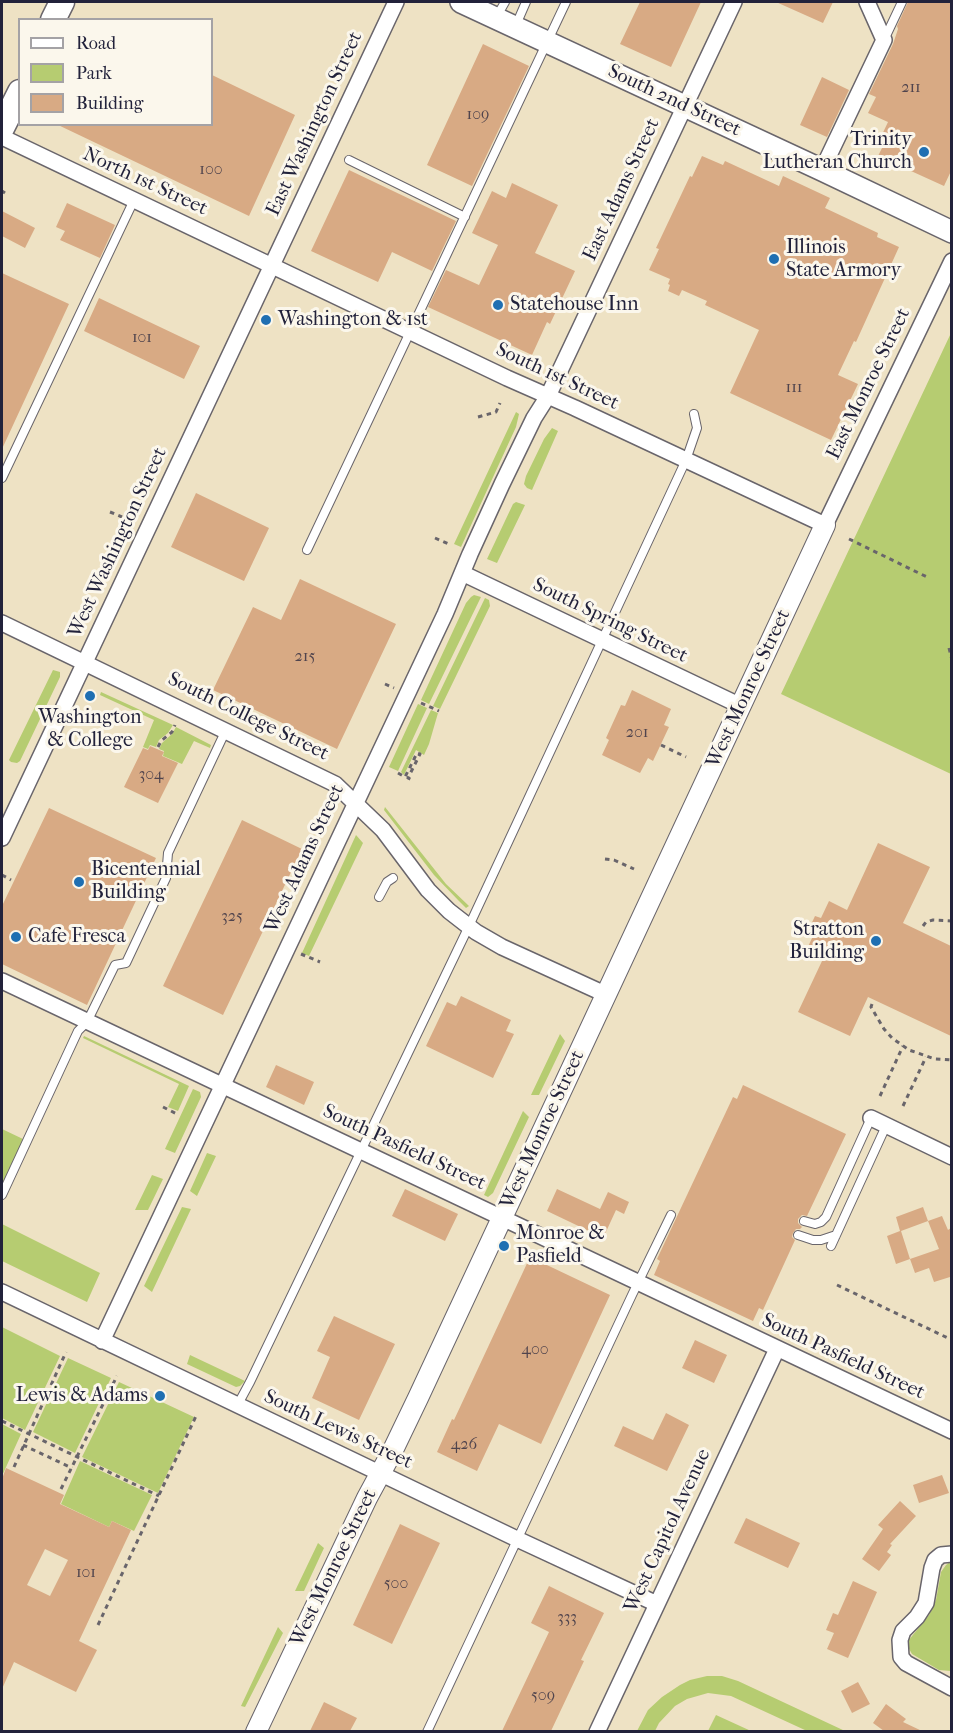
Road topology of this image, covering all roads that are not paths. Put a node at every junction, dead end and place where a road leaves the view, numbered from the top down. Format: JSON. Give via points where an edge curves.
{"nodes":[{"id":1,"x":62,"y":2,"type":"edge"},
{"id":2,"x":396,"y":2,"type":"edge"},
{"id":3,"x":461,"y":2,"type":"edge"},
{"id":4,"x":526,"y":2,"type":"edge"},
{"id":5,"x":566,"y":2,"type":"edge"},
{"id":6,"x":734,"y":2,"type":"edge"},
{"id":7,"x":867,"y":2,"type":"edge"},
{"id":8,"x":902,"y":2,"type":"edge"},
{"id":9,"x":505,"y":15,"type":"edge"},
{"id":10,"x":54,"y":18,"type":"edge"},
{"id":11,"x":884,"y":40,"type":"junction"},
{"id":12,"x":548,"y":42,"type":"junction"},
{"id":13,"x":18,"y":96,"type":"edge"},
{"id":14,"x":685,"y":106,"type":"junction"},
{"id":15,"x":2,"y":128,"type":"edge"},
{"id":16,"x":2,"y":137,"type":"edge"},
{"id":17,"x":349,"y":160,"type":"dead end"},
{"id":18,"x":822,"y":170,"type":"junction"},
{"id":19,"x":134,"y":200,"type":"junction"},
{"id":20,"x":465,"y":217,"type":"junction"},
{"id":21,"x":951,"y":232,"type":"edge"},
{"id":22,"x":951,"y":261,"type":"edge"},
{"id":23,"x":272,"y":265,"type":"junction"},
{"id":24,"x":411,"y":332,"type":"junction"},
{"id":25,"x":548,"y":396,"type":"junction"},
{"id":26,"x":694,"y":414,"type":"dead end"},
{"id":27,"x":686,"y":460,"type":"junction"},
{"id":28,"x":2,"y":478,"type":"edge"},
{"id":29,"x":825,"y":525,"type":"junction"},
{"id":30,"x":307,"y":550,"type":"dead end"},
{"id":31,"x":462,"y":573,"type":"junction"},
{"id":32,"x":2,"y":623,"type":"edge"},
{"id":33,"x":602,"y":640,"type":"junction"},
{"id":34,"x":85,"y":662,"type":"junction"},
{"id":35,"x":741,"y":706,"type":"junction"},
{"id":36,"x":226,"y":730,"type":"junction"},
{"id":37,"x":356,"y":802,"type":"junction"},
{"id":38,"x":2,"y":838,"type":"edge"},
{"id":39,"x":393,"y":878,"type":"dead end"},
{"id":40,"x":379,"y":897,"type":"dead end"},
{"id":41,"x":469,"y":926,"type":"junction"},
{"id":42,"x":2,"y":981,"type":"edge"},
{"id":43,"x":606,"y":995,"type":"junction"},
{"id":44,"x":87,"y":1022,"type":"junction"},
{"id":45,"x":221,"y":1086,"type":"junction"},
{"id":46,"x":871,"y":1118,"type":"joint"},
{"id":47,"x":886,"y":1126,"type":"junction"},
{"id":48,"x":361,"y":1152,"type":"junction"},
{"id":49,"x":951,"y":1157,"type":"edge"},
{"id":50,"x":2,"y":1195,"type":"edge"},
{"id":51,"x":672,"y":1215,"type":"dead end"},
{"id":52,"x":502,"y":1218,"type":"junction"},
{"id":53,"x":804,"y":1221,"type":"dead end"},
{"id":54,"x":798,"y":1235,"type":"dead end"},
{"id":55,"x":836,"y":1235,"type":"junction"},
{"id":56,"x":831,"y":1246,"type":"dead end"},
{"id":57,"x":638,"y":1283,"type":"junction"},
{"id":58,"x":2,"y":1293,"type":"edge"},
{"id":59,"x":102,"y":1341,"type":"junction"},
{"id":60,"x":777,"y":1349,"type":"junction"},
{"id":61,"x":237,"y":1406,"type":"junction"},
{"id":62,"x":951,"y":1431,"type":"edge"},
{"id":63,"x":379,"y":1473,"type":"junction"},
{"id":64,"x":517,"y":1539,"type":"junction"},
{"id":65,"x":951,"y":1554,"type":"edge"},
{"id":66,"x":657,"y":1604,"type":"junction"},
{"id":67,"x":951,"y":1688,"type":"edge"},
{"id":68,"x":256,"y":1731,"type":"edge"},
{"id":69,"x":427,"y":1731,"type":"edge"},
{"id":70,"x":597,"y":1731,"type":"edge"}],
"edges":[{"from":1,"to":10,"type":"main road"},
{"from":2,"to":23,"type":"street","name":"East Washington Street"},
{"from":3,"to":9,"type":"main road","name":"South 2nd Street"},
{"from":4,"to":9,"type":"lane"},
{"from":5,"to":12,"type":"lane"},
{"from":6,"to":14,"type":"street","name":"East Adams Street"},
{"from":7,"to":11,"type":"street"},
{"from":8,"to":11,"type":"lane"},
{"from":9,"to":12,"type":"main road","name":"South 2nd Street"},
{"from":11,"to":18,"type":"street"},
{"from":12,"to":14,"type":"main road","name":"South 2nd Street"},
{"from":12,"to":20,"type":"lane"},
{"from":13,"to":15,"type":"main road"},
{"from":14,"to":18,"type":"main road","name":"South 2nd Street"},
{"from":14,"to":25,"type":"street","name":"East Adams Street"},
{"from":16,"to":19,"type":"street","name":"North 1st Street"},
{"from":17,"to":20,"type":"lane"},
{"from":18,"to":21,"type":"main road","name":"South 2nd Street"},
{"from":19,"to":23,"type":"street","name":"North 1st Street"},
{"from":19,"to":28,"type":"lane"},
{"from":20,"to":24,"type":"lane"},
{"from":22,"to":29,"type":"street","name":"East Monroe Street"},
{"from":23,"to":24,"type":"street","name":"South 1st Street"},
{"from":23,"to":34,"type":"street","name":"West Washington Street"},
{"from":24,"to":25,"type":"street","name":"South 1st Street"},
{"from":24,"to":30,"type":"lane"},
{"from":25,"to":27,"type":"street","name":"South 1st Street"},
{"from":25,"to":31,"type":"street","name":"West Adams Street"},
{"from":26,"to":27,"type":"lane","via":[[697,428]]},
{"from":27,"to":29,"type":"street","name":"South 1st Street"},
{"from":27,"to":33,"type":"lane"},
{"from":29,"to":35,"type":"street","name":"West Monroe Street"},
{"from":31,"to":33,"type":"street","name":"South Spring Street"},
{"from":31,"to":37,"type":"street","name":"West Adams Street"},
{"from":32,"to":34,"type":"street","name":"South College Street"},
{"from":33,"to":35,"type":"street","name":"South Spring Street"},
{"from":33,"to":41,"type":"lane"},
{"from":34,"to":36,"type":"street","name":"South College Street"},
{"from":34,"to":38,"type":"street","name":"West Washington Street"},
{"from":35,"to":43,"type":"street","name":"West Monroe Street"},
{"from":36,"to":37,"type":"street","name":"South College Street","via":[[336,784]]},
{"from":36,"to":44,"type":"lane","via":[[168,853],[166,878],[126,963],[115,965]]},
{"from":37,"to":41,"type":"street","name":"South College Street","via":[[428,890]]},
{"from":37,"to":45,"type":"street","name":"West Adams Street"},
{"from":39,"to":40,"type":"lane"},
{"from":41,"to":43,"type":"street","name":"South College Street","via":[[502,947]]},
{"from":41,"to":48,"type":"lane"},
{"from":42,"to":44,"type":"street","name":"South Pasfield Street"},
{"from":43,"to":52,"type":"street","name":"West Monroe Street"},
{"from":44,"to":45,"type":"street","name":"South Pasfield Street"},
{"from":44,"to":50,"type":"lane","via":[[78,1032]]},
{"from":45,"to":48,"type":"street","name":"South Pasfield Street"},
{"from":45,"to":59,"type":"street","name":"West Adams Street"},
{"from":46,"to":47,"type":"street"},
{"from":46,"to":53,"type":"lane","via":[[826,1217],[815,1224]]},
{"from":47,"to":49,"type":"street"},
{"from":47,"to":55,"type":"lane"},
{"from":48,"to":52,"type":"street","name":"South Pasfield Street"},
{"from":48,"to":61,"type":"lane"},
{"from":51,"to":57,"type":"lane"},
{"from":52,"to":57,"type":"street","name":"South Pasfield Street"},
{"from":52,"to":63,"type":"street","name":"West Monroe Street"},
{"from":54,"to":55,"type":"lane","via":[[813,1240]]},
{"from":55,"to":56,"type":"lane"},
{"from":57,"to":60,"type":"street","name":"South Pasfield Street"},
{"from":57,"to":64,"type":"lane"},
{"from":58,"to":59,"type":"street","name":"South Lewis Street"},
{"from":59,"to":61,"type":"street","name":"South Lewis Street"},
{"from":60,"to":62,"type":"street","name":"South Pasfield Street"},
{"from":60,"to":66,"type":"street","name":"West Capitol Avenue"},
{"from":61,"to":63,"type":"street","name":"South Lewis Street"},
{"from":63,"to":64,"type":"street","name":"South Lewis Street"},
{"from":63,"to":68,"type":"street","name":"West Monroe Street"},
{"from":64,"to":66,"type":"street","name":"South Lewis Street"},
{"from":64,"to":69,"type":"lane"},
{"from":65,"to":67,"type":"street","via":[[935,1560],[926,1603],[903,1630],[900,1640],[906,1663]]},
{"from":66,"to":70,"type":"street","name":"West Capitol Avenue"}]}
